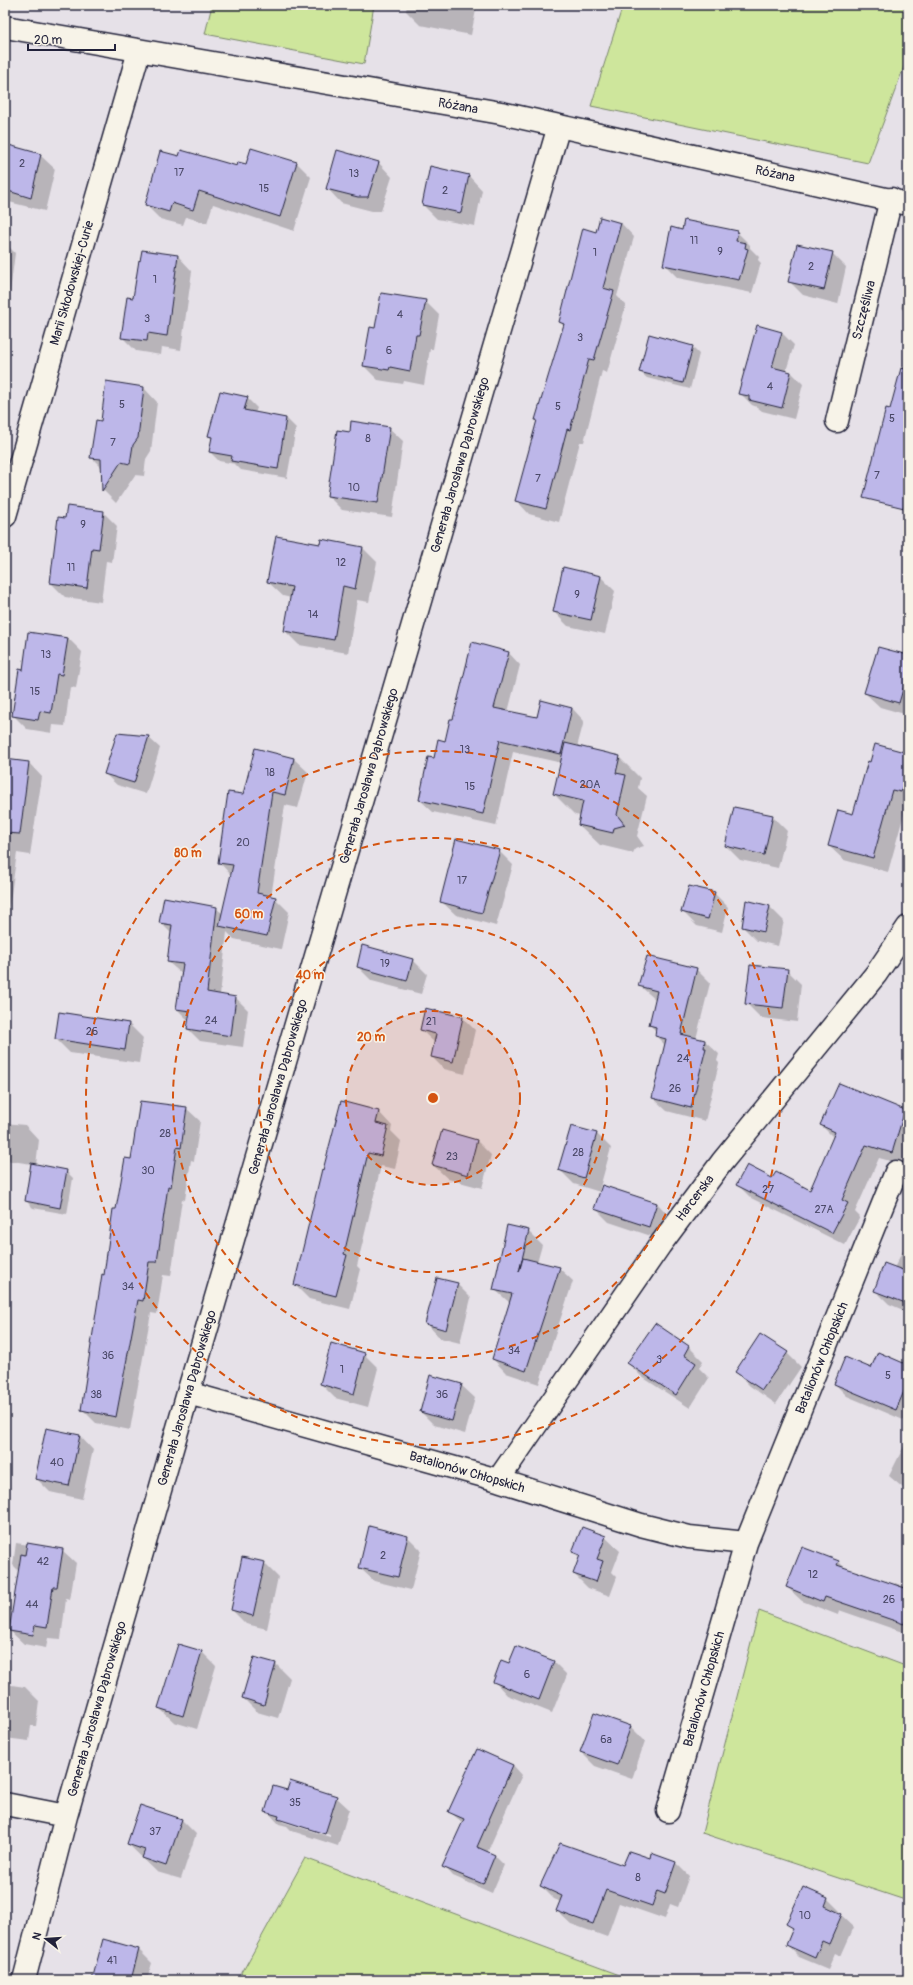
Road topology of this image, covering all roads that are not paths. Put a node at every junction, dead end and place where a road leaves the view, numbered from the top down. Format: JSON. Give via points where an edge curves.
{"nodes":[{"id":1,"x":5,"y":27,"type":"edge"},
{"id":2,"x":139,"y":51,"type":"junction"},
{"id":3,"x":559,"y":126,"type":"junction"},
{"id":4,"x":900,"y":202,"type":"edge"},
{"id":5,"x":837,"y":421,"type":"dead end"},
{"id":6,"x":5,"y":516,"type":"edge"},
{"id":7,"x":908,"y":927,"type":"edge"},
{"id":8,"x":896,"y":1172,"type":"dead end"},
{"id":9,"x":188,"y":1393,"type":"junction"},
{"id":10,"x":498,"y":1480,"type":"junction"},
{"id":11,"x":746,"y":1543,"type":"junction"},
{"id":12,"x":5,"y":1804,"type":"edge"},
{"id":13,"x":668,"y":1811,"type":"dead end"},
{"id":14,"x":66,"y":1816,"type":"junction"},
{"id":15,"x":24,"y":1980,"type":"edge"}],
"edges":[{"from":1,"to":2,"type":"street","name":"Różana"},
{"from":2,"to":3,"type":"street","name":"Różana","via":[[501,113]]},
{"from":2,"to":6,"type":"street","name":"Marii Skłodowskiej-Curie"},
{"from":3,"to":4,"type":"street","name":"Różana"},
{"from":3,"to":9,"type":"street","name":"Generała Jarosława Dąbrowskiego"},
{"from":4,"to":5,"type":"street","name":"Szczęśliwa"},
{"from":7,"to":10,"type":"street","name":"Harcerska","via":[[876,974],[722,1162],[660,1245]]},
{"from":8,"to":11,"type":"street","name":"Batalionów Chłopskich"},
{"from":9,"to":10,"type":"street","name":"Batalionów Chłopskich"},
{"from":9,"to":14,"type":"street","name":"Generała Jarosława Dąbrowskiego"},
{"from":10,"to":11,"type":"street","name":"Batalionów Chłopskich","via":[[689,1538]]},
{"from":11,"to":13,"type":"street","name":"Batalionów Chłopskich"},
{"from":12,"to":14,"type":"street"},
{"from":14,"to":15,"type":"street","name":"Generała Jarosława Dąbrowskiego"}]}
